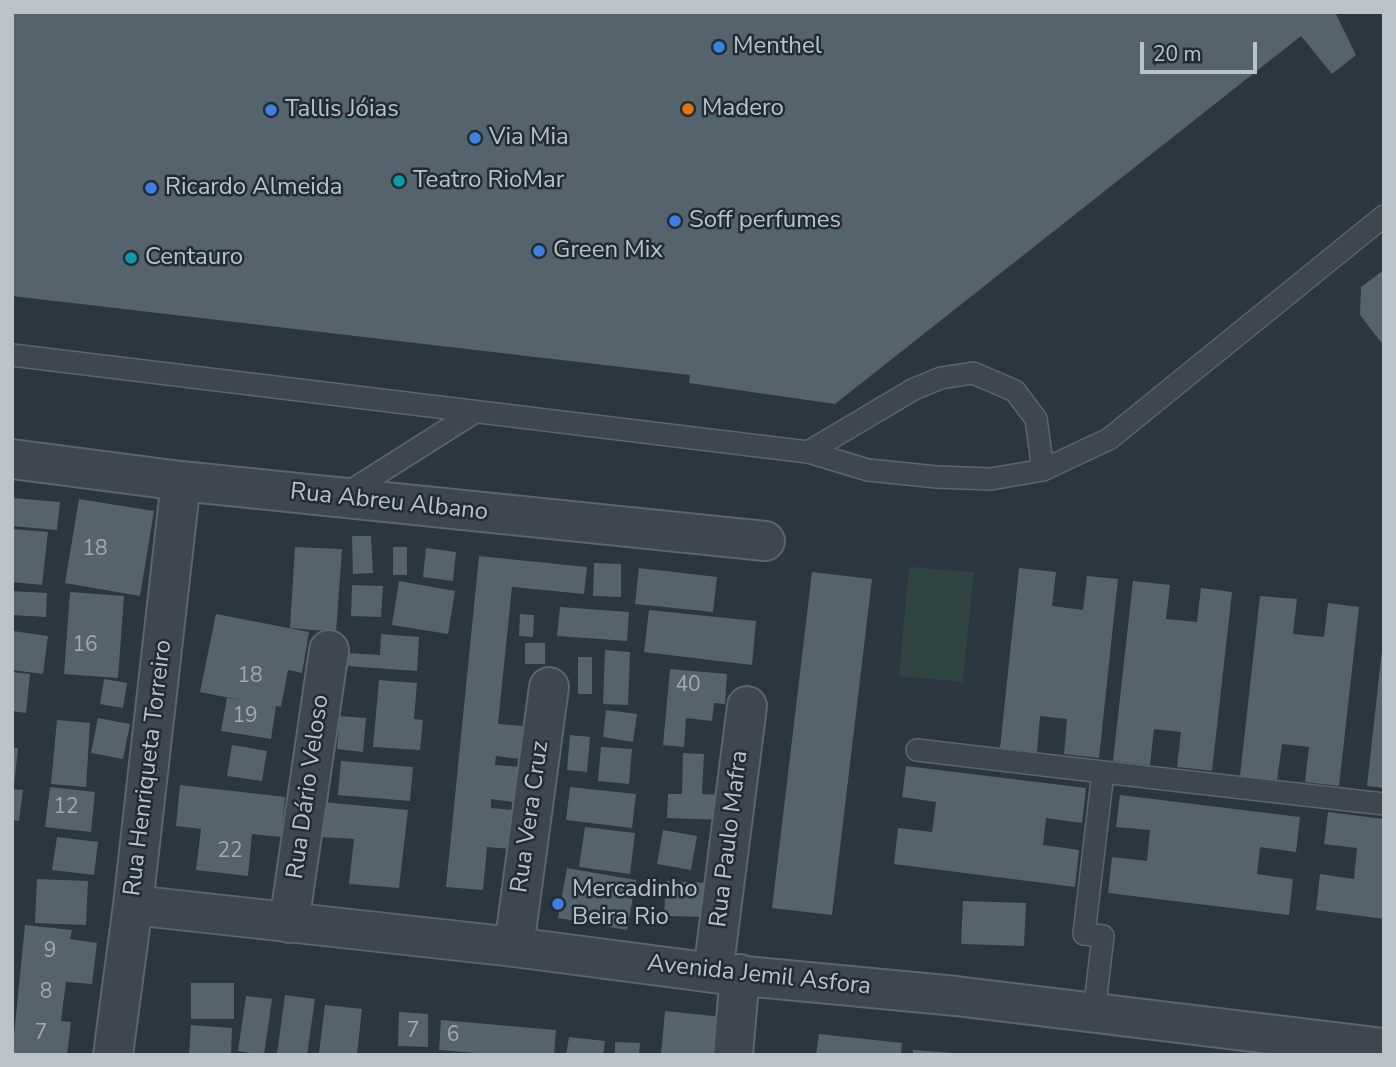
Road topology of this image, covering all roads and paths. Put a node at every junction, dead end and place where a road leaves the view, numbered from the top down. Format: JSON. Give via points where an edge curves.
{"nodes":[{"id":1,"x":1384,"y":216,"type":"edge"},
{"id":2,"x":12,"y":355,"type":"edge"},
{"id":3,"x":475,"y":412,"type":"junction"},
{"id":4,"x":808,"y":452,"type":"junction"},
{"id":5,"x":12,"y":459,"type":"edge"},
{"id":6,"x":1043,"y":470,"type":"junction"},
{"id":7,"x":181,"y":481,"type":"junction"},
{"id":8,"x":340,"y":498,"type":"junction"},
{"id":9,"x":765,"y":541,"type":"dead end"},
{"id":10,"x":329,"y":650,"type":"dead end"},
{"id":11,"x":549,"y":687,"type":"dead end"},
{"id":12,"x":747,"y":706,"type":"dead end"},
{"id":13,"x":917,"y":750,"type":"dead end"},
{"id":14,"x":1103,"y":772,"type":"junction"},
{"id":15,"x":1384,"y":804,"type":"edge"},
{"id":16,"x":133,"y":905,"type":"junction"},
{"id":17,"x":289,"y":923,"type":"junction"},
{"id":18,"x":514,"y":947,"type":"junction"},
{"id":19,"x":727,"y":974,"type":"junction"},
{"id":20,"x":1094,"y":1013,"type":"junction"},
{"id":21,"x":1384,"y":1048,"type":"edge"},
{"id":22,"x":113,"y":1055,"type":"edge"},
{"id":23,"x":733,"y":1055,"type":"edge"}],
"edges":[{"from":1,"to":6,"type":"lane","via":[[1109,439]]},
{"from":2,"to":3,"type":"lane"},
{"from":3,"to":4,"type":"lane"},
{"from":3,"to":8,"type":"lane"},
{"from":4,"to":6,"type":"lane","via":[[867,470],[937,478],[991,479]]},
{"from":4,"to":6,"type":"lane","via":[[914,389],[941,378],[973,373],[1015,391],[1036,419]]},
{"from":5,"to":7,"type":"street","name":"Rua Abreu Albano"},
{"from":7,"to":8,"type":"street","name":"Rua Abreu Albano"},
{"from":7,"to":16,"type":"street","name":"Rua Henriqueta Torreiro"},
{"from":8,"to":9,"type":"street","name":"Rua Abreu Albano"},
{"from":10,"to":17,"type":"street","name":"Rua Dário Veloso"},
{"from":11,"to":18,"type":"street","name":"Rua Vera Cruz"},
{"from":12,"to":19,"type":"street","name":"Rua Paulo Mafra"},
{"from":13,"to":14,"type":"lane"},
{"from":14,"to":15,"type":"lane"},
{"from":14,"to":20,"type":"lane","via":[[1084,934],[1103,936]]},
{"from":16,"to":17,"type":"street","name":"Avenida Jemil Asfora"},
{"from":16,"to":22,"type":"street","name":"Rua Henriqueta Torreiro"},
{"from":17,"to":18,"type":"street","name":"Avenida Jemil Asfora"},
{"from":18,"to":19,"type":"street","name":"Avenida Jemil Asfora"},
{"from":19,"to":20,"type":"street","name":"Avenida Jemil Asfora"},
{"from":19,"to":23,"type":"street","name":"Rua Paulo Mafra"},
{"from":20,"to":21,"type":"street","name":"Avenida Jemil Asfora"}]}
